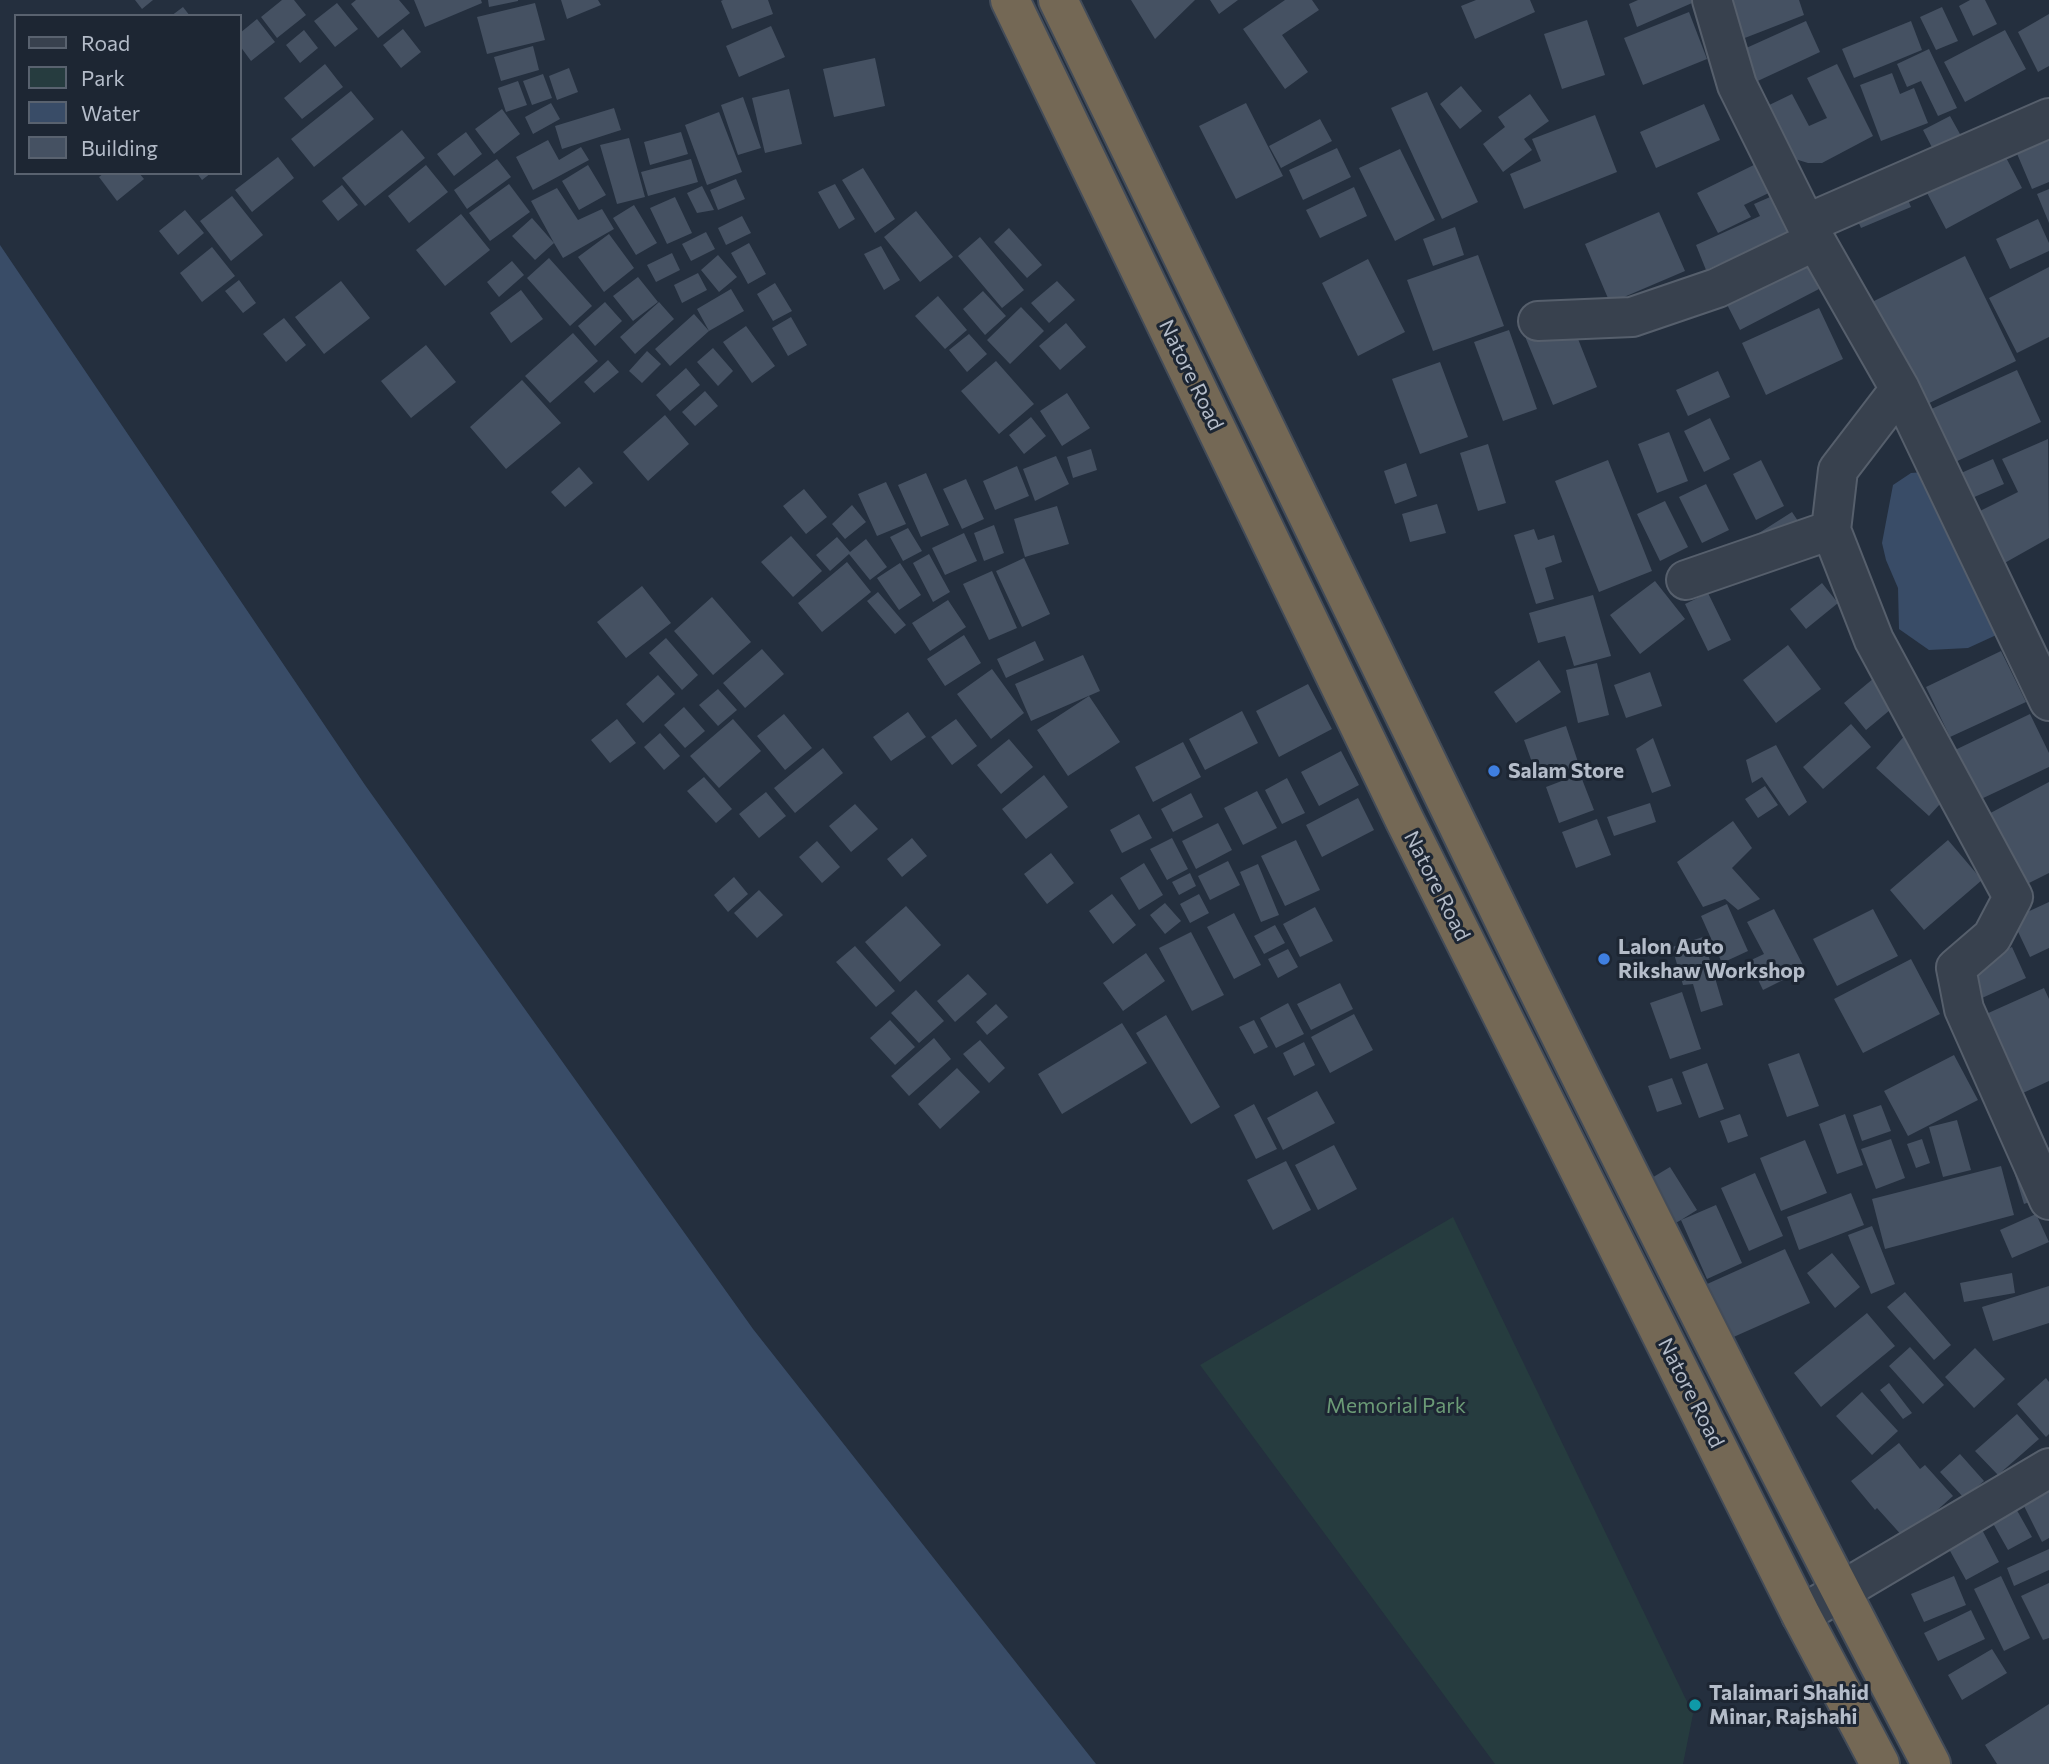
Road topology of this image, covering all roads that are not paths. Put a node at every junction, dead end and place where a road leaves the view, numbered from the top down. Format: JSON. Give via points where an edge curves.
{"nodes":[{"id":1,"x":1010,"y":0,"type":"edge"},
{"id":2,"x":1058,"y":0,"type":"edge"},
{"id":3,"x":1712,"y":0,"type":"edge"},
{"id":4,"x":2049,"y":118,"type":"edge"},
{"id":5,"x":1811,"y":232,"type":"junction"},
{"id":6,"x":1538,"y":321,"type":"dead end"},
{"id":7,"x":1900,"y":389,"type":"junction"},
{"id":8,"x":1832,"y":530,"type":"junction"},
{"id":9,"x":1686,"y":580,"type":"dead end"},
{"id":10,"x":2049,"y":701,"type":"edge"},
{"id":11,"x":2049,"y":1200,"type":"edge"},
{"id":12,"x":2049,"y":1468,"type":"edge"},
{"id":13,"x":1841,"y":1591,"type":"junction"},
{"id":14,"x":1801,"y":1615,"type":"junction"},
{"id":15,"x":1880,"y":1764,"type":"edge"},
{"id":16,"x":1931,"y":1764,"type":"edge"}],
"edges":[{"from":1,"to":14,"type":"highway","name":"Natore Road","via":[[1405,821]]},
{"from":2,"to":13,"type":"highway","via":[[1522,958]]},
{"from":3,"to":5,"type":"street","via":[[1737,85]]},
{"from":4,"to":5,"type":"street"},
{"from":5,"to":6,"type":"street","via":[[1717,288],[1632,317]]},
{"from":5,"to":7,"type":"street"},
{"from":7,"to":8,"type":"street","via":[[1838,470]]},
{"from":7,"to":10,"type":"street"},
{"from":8,"to":9,"type":"street"},
{"from":8,"to":11,"type":"street","via":[[1874,640],[2013,897],[1992,937],[1956,968],[1964,1009]]},
{"from":12,"to":13,"type":"street"},
{"from":13,"to":14,"type":"street"},
{"from":13,"to":16,"type":"highway"},
{"from":14,"to":15,"type":"highway","name":"Natore Road"}]}
